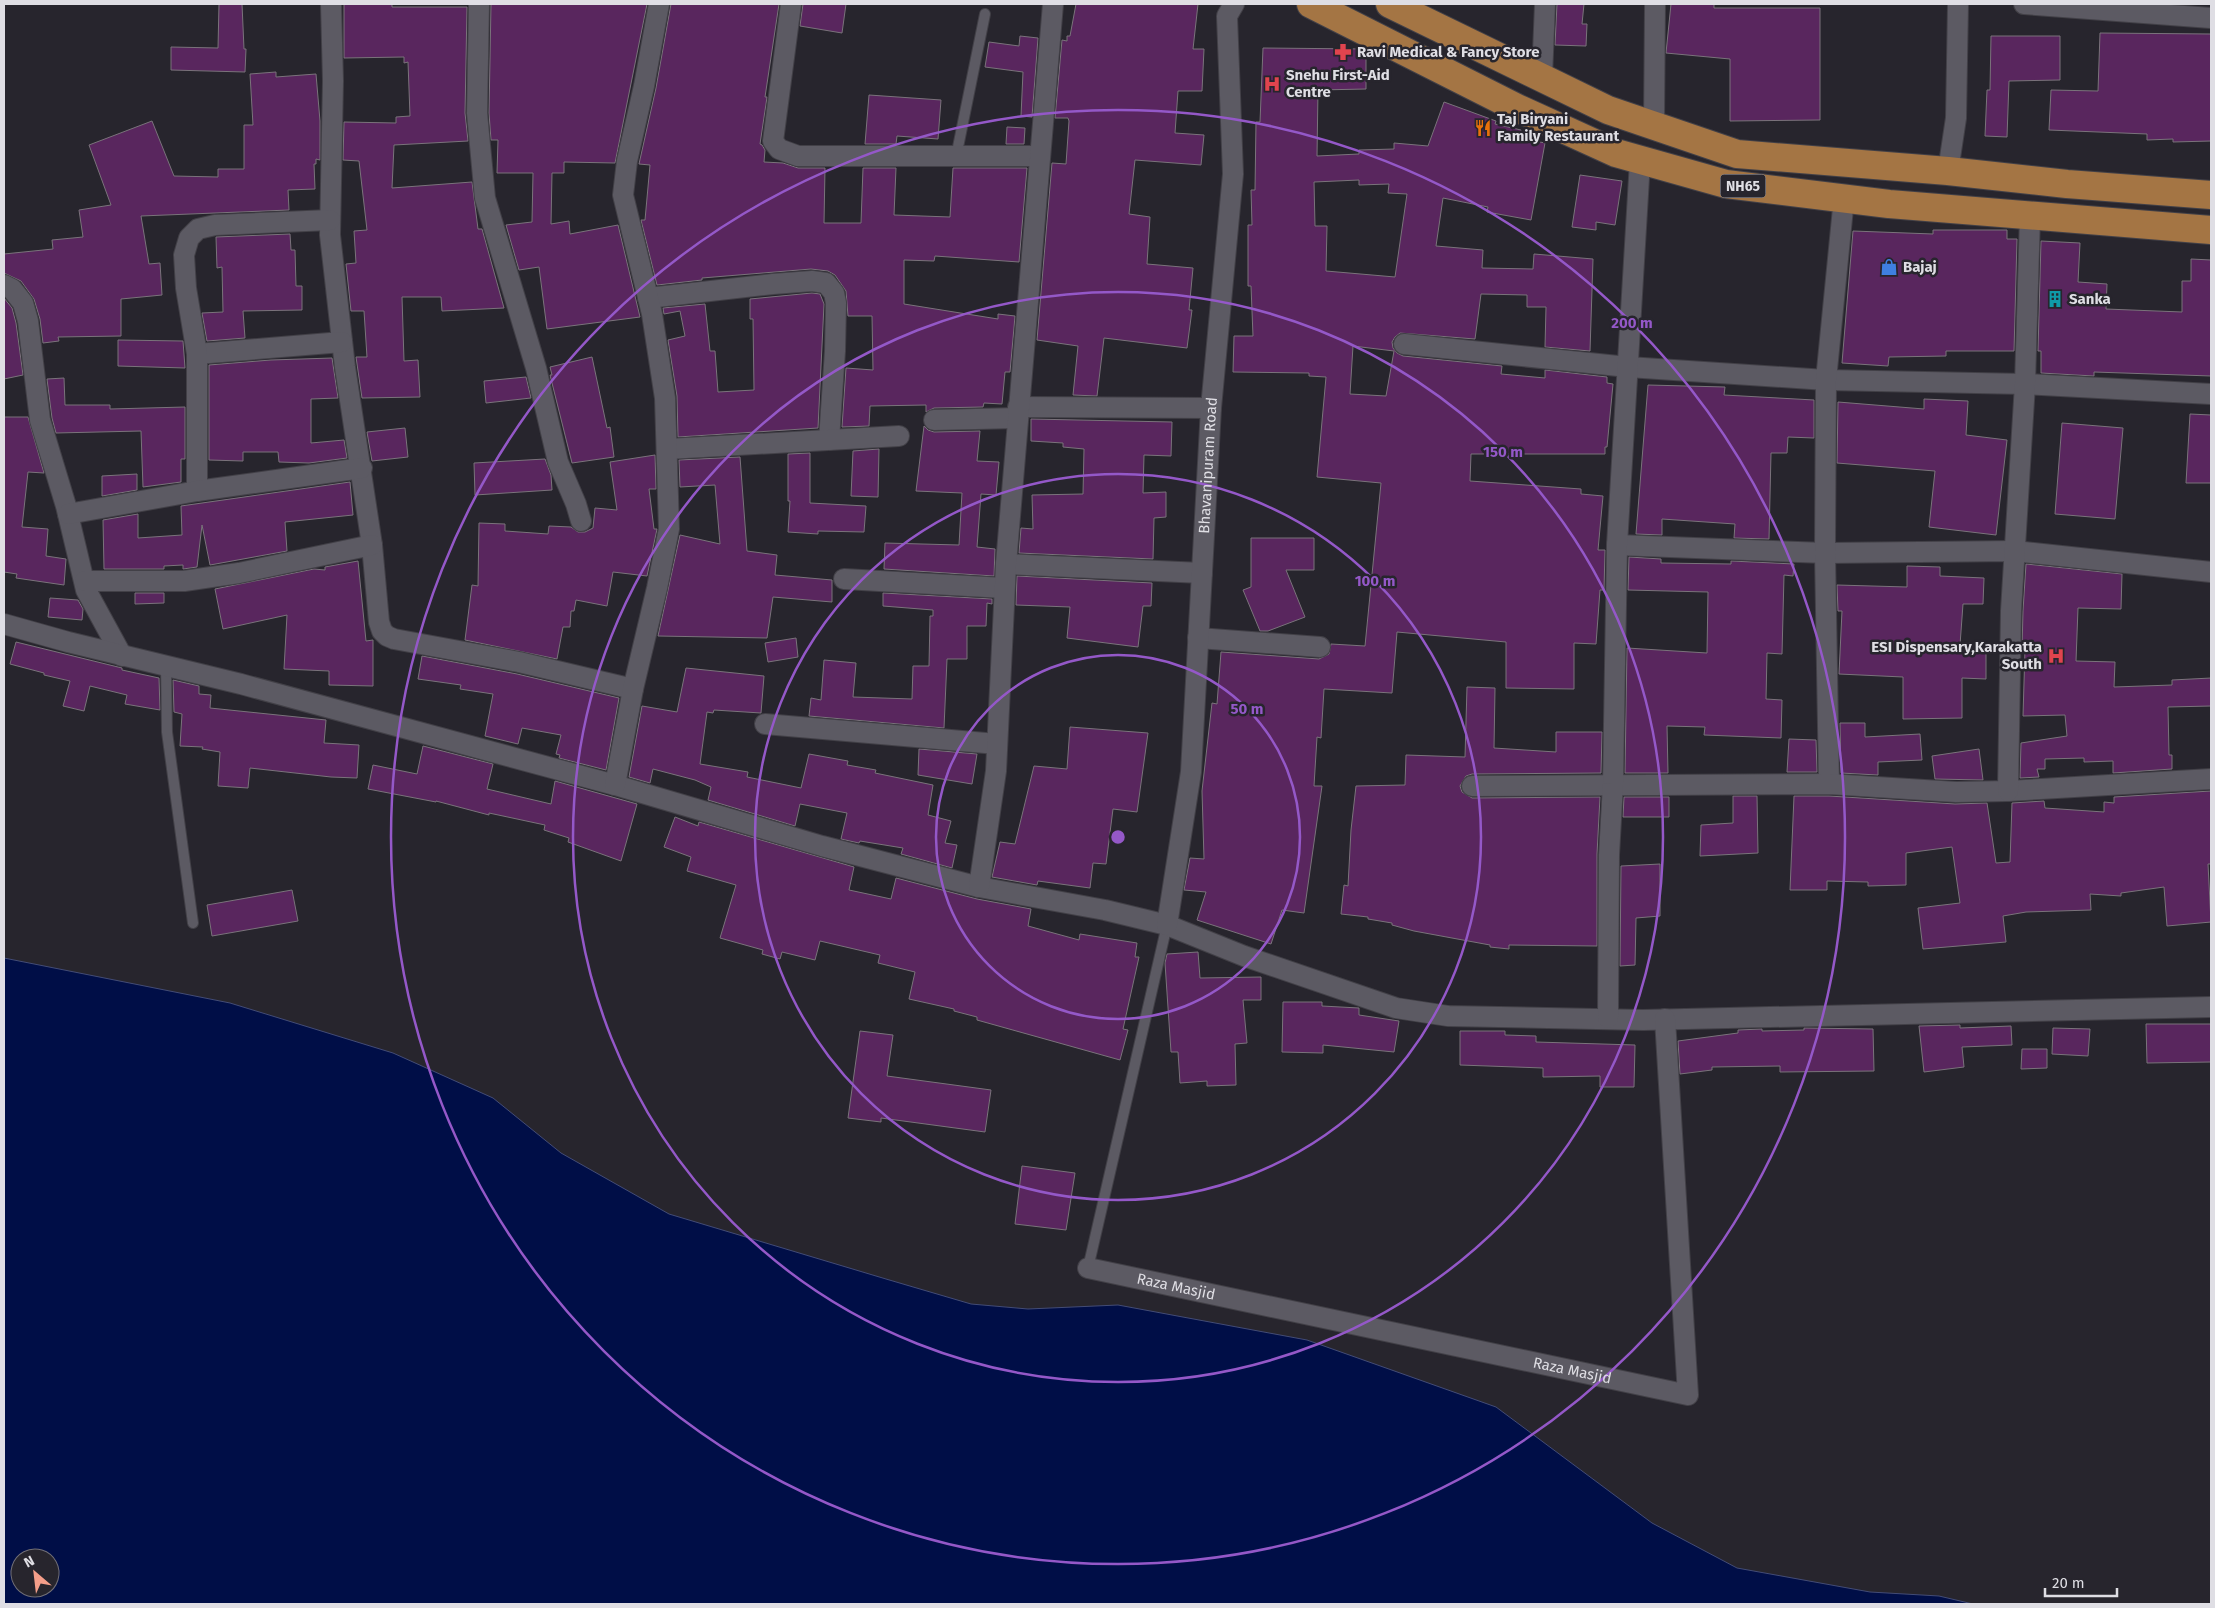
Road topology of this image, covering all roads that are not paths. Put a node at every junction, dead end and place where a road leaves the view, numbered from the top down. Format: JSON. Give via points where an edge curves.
{"nodes":[{"id":1,"x":331,"y":4,"type":"edge"},
{"id":2,"x":479,"y":4,"type":"edge"},
{"id":3,"x":659,"y":4,"type":"edge"},
{"id":4,"x":791,"y":4,"type":"edge"},
{"id":5,"x":1053,"y":4,"type":"edge"},
{"id":6,"x":1311,"y":4,"type":"edge"},
{"id":7,"x":1390,"y":4,"type":"edge"},
{"id":8,"x":1545,"y":4,"type":"edge"},
{"id":9,"x":1655,"y":4,"type":"edge"},
{"id":10,"x":1958,"y":4,"type":"edge"},
{"id":11,"x":2024,"y":4,"type":"edge"},
{"id":12,"x":1228,"y":8,"type":"edge"},
{"id":13,"x":2112,"y":8,"type":"edge"},
{"id":14,"x":985,"y":14,"type":"dead end"},
{"id":15,"x":2211,"y":18,"type":"edge"},
{"id":16,"x":1542,"y":77,"type":"junction"},
{"id":17,"x":1654,"y":125,"type":"junction"},
{"id":18,"x":1040,"y":156,"type":"junction"},
{"id":19,"x":956,"y":157,"type":"junction"},
{"id":20,"x":1640,"y":161,"type":"junction"},
{"id":21,"x":1948,"y":171,"type":"junction"},
{"id":22,"x":2211,"y":195,"type":"edge"},
{"id":23,"x":1844,"y":198,"type":"junction"},
{"id":24,"x":2030,"y":216,"type":"junction"},
{"id":25,"x":330,"y":220,"type":"junction"},
{"id":26,"x":2211,"y":230,"type":"edge"},
{"id":27,"x":4,"y":285,"type":"edge"},
{"id":28,"x":648,"y":298,"type":"junction"},
{"id":29,"x":342,"y":342,"type":"junction"},
{"id":30,"x":1404,"y":344,"type":"dead end"},
{"id":31,"x":197,"y":354,"type":"junction"},
{"id":32,"x":1628,"y":367,"type":"junction"},
{"id":33,"x":1826,"y":380,"type":"junction"},
{"id":34,"x":2025,"y":384,"type":"junction"},
{"id":35,"x":2211,"y":394,"type":"edge"},
{"id":36,"x":1211,"y":408,"type":"junction"},
{"id":37,"x":1018,"y":412,"type":"junction"},
{"id":38,"x":934,"y":420,"type":"dead end"},
{"id":39,"x":900,"y":436,"type":"dead end"},
{"id":40,"x":829,"y":440,"type":"junction"},
{"id":41,"x":668,"y":449,"type":"junction"},
{"id":42,"x":362,"y":468,"type":"junction"},
{"id":43,"x":196,"y":491,"type":"junction"},
{"id":44,"x":68,"y":514,"type":"junction"},
{"id":45,"x":581,"y":521,"type":"dead end"},
{"id":46,"x":372,"y":544,"type":"junction"},
{"id":47,"x":1617,"y":544,"type":"junction"},
{"id":48,"x":2014,"y":551,"type":"junction"},
{"id":49,"x":1825,"y":552,"type":"junction"},
{"id":50,"x":1006,"y":564,"type":"junction"},
{"id":51,"x":2211,"y":572,"type":"edge"},
{"id":52,"x":1202,"y":573,"type":"junction"},
{"id":53,"x":844,"y":579,"type":"dead end"},
{"id":54,"x":84,"y":581,"type":"junction"},
{"id":55,"x":1004,"y":588,"type":"junction"},
{"id":56,"x":4,"y":624,"type":"edge"},
{"id":57,"x":1198,"y":638,"type":"junction"},
{"id":58,"x":1320,"y":647,"type":"dead end"},
{"id":59,"x":122,"y":656,"type":"junction"},
{"id":60,"x":166,"y":666,"type":"junction"},
{"id":61,"x":633,"y":689,"type":"junction"},
{"id":62,"x":765,"y":724,"type":"dead end"},
{"id":63,"x":997,"y":744,"type":"junction"},
{"id":64,"x":2211,"y":779,"type":"edge"},
{"id":65,"x":615,"y":784,"type":"junction"},
{"id":66,"x":1613,"y":784,"type":"junction"},
{"id":67,"x":1829,"y":784,"type":"junction"},
{"id":68,"x":1472,"y":786,"type":"dead end"},
{"id":69,"x":2008,"y":791,"type":"junction"},
{"id":70,"x":979,"y":887,"type":"junction"},
{"id":71,"x":193,"y":923,"type":"dead end"},
{"id":72,"x":1167,"y":926,"type":"junction"},
{"id":73,"x":2211,"y":1007,"type":"edge"},
{"id":74,"x":1608,"y":1018,"type":"junction"},
{"id":75,"x":1665,"y":1019,"type":"junction"},
{"id":76,"x":1088,"y":1268,"type":"joint"}],
"edges":[{"from":1,"to":25,"type":"street"},
{"from":2,"to":45,"type":"street","via":[[477,113],[485,198],[536,368],[558,462]]},
{"from":3,"to":28,"type":"street","via":[[623,195]]},
{"from":4,"to":19,"type":"street","via":[[773,141],[779,149],[798,156]]},
{"from":5,"to":18,"type":"street"},
{"from":6,"to":20,"type":"highway","number":"NH65","via":[[1516,108]]},
{"from":7,"to":16,"type":"highway","number":"NH65"},
{"from":8,"to":16,"type":"street"},
{"from":9,"to":17,"type":"street"},
{"from":10,"to":21,"type":"street","via":[[1956,118]]},
{"from":11,"to":13,"type":"street"},
{"from":12,"to":36,"type":"street","name":"Bhavanipuram Road","via":[[1233,174]]},
{"from":13,"to":15,"type":"street"},
{"from":14,"to":19,"type":"lane"},
{"from":16,"to":17,"type":"highway","number":"NH65","via":[[1608,110]]},
{"from":17,"to":21,"type":"highway","number":"NH65","via":[[1737,154]]},
{"from":18,"to":19,"type":"street"},
{"from":18,"to":37,"type":"street"},
{"from":20,"to":23,"type":"highway","number":"NH65","via":[[1726,184]]},
{"from":20,"to":32,"type":"street"},
{"from":21,"to":22,"type":"highway","number":"NH65"},
{"from":23,"to":24,"type":"highway","number":"NH65"},
{"from":23,"to":33,"type":"street"},
{"from":24,"to":26,"type":"highway","number":"NH65"},
{"from":24,"to":34,"type":"street"},
{"from":25,"to":29,"type":"street"},
{"from":25,"to":31,"type":"street","via":[[215,225],[198,229],[189,238],[184,255],[186,288]]},
{"from":27,"to":44,"type":"street","via":[[12,289],[22,303],[28,321],[40,420]]},
{"from":28,"to":40,"type":"street","via":[[782,283],[826,283],[834,293],[836,303]]},
{"from":28,"to":41,"type":"street","via":[[665,398]]},
{"from":29,"to":31,"type":"street"},
{"from":29,"to":42,"type":"street"},
{"from":30,"to":32,"type":"street"},
{"from":31,"to":43,"type":"street"},
{"from":32,"to":33,"type":"street"},
{"from":32,"to":47,"type":"street"},
{"from":33,"to":34,"type":"street"},
{"from":33,"to":49,"type":"street"},
{"from":34,"to":35,"type":"street"},
{"from":34,"to":48,"type":"street"},
{"from":36,"to":37,"type":"street"},
{"from":36,"to":52,"type":"street","name":"Bhavanipuram Road"},
{"from":37,"to":38,"type":"street"},
{"from":37,"to":50,"type":"street"},
{"from":39,"to":40,"type":"street"},
{"from":40,"to":41,"type":"street"},
{"from":41,"to":61,"type":"street","via":[[669,529]]},
{"from":42,"to":43,"type":"street"},
{"from":42,"to":46,"type":"street"},
{"from":43,"to":44,"type":"street"},
{"from":44,"to":54,"type":"street"},
{"from":46,"to":54,"type":"street","via":[[239,573],[184,581]]},
{"from":46,"to":61,"type":"street","via":[[379,622],[387,636]]},
{"from":47,"to":49,"type":"street"},
{"from":47,"to":66,"type":"street"},
{"from":48,"to":49,"type":"street"},
{"from":48,"to":51,"type":"street"},
{"from":48,"to":69,"type":"street"},
{"from":49,"to":67,"type":"street"},
{"from":50,"to":52,"type":"street"},
{"from":50,"to":55,"type":"street"},
{"from":52,"to":57,"type":"street","name":"Bhavanipuram Road"},
{"from":53,"to":55,"type":"street"},
{"from":54,"to":59,"type":"street"},
{"from":55,"to":63,"type":"street"},
{"from":56,"to":59,"type":"street"},
{"from":57,"to":58,"type":"street"},
{"from":57,"to":72,"type":"street","name":"Bhavanipuram Road","via":[[1191,772]]},
{"from":59,"to":60,"type":"street"},
{"from":60,"to":65,"type":"street"},
{"from":60,"to":71,"type":"lane","via":[[167,732]]},
{"from":61,"to":65,"type":"street"},
{"from":62,"to":63,"type":"street"},
{"from":63,"to":70,"type":"street"},
{"from":64,"to":69,"type":"street"},
{"from":65,"to":70,"type":"street","via":[[822,846]]},
{"from":66,"to":67,"type":"street"},
{"from":66,"to":68,"type":"street"},
{"from":66,"to":74,"type":"street"},
{"from":67,"to":69,"type":"street","via":[[1956,792]]},
{"from":70,"to":72,"type":"street","via":[[1105,910]]},
{"from":72,"to":74,"type":"street","via":[[1396,1008],[1448,1016]]},
{"from":72,"to":76,"type":"lane"},
{"from":73,"to":75,"type":"street"},
{"from":74,"to":75,"type":"street"},
{"from":75,"to":76,"type":"street","name":"Raza Masjid","via":[[1688,1396]]}]}
